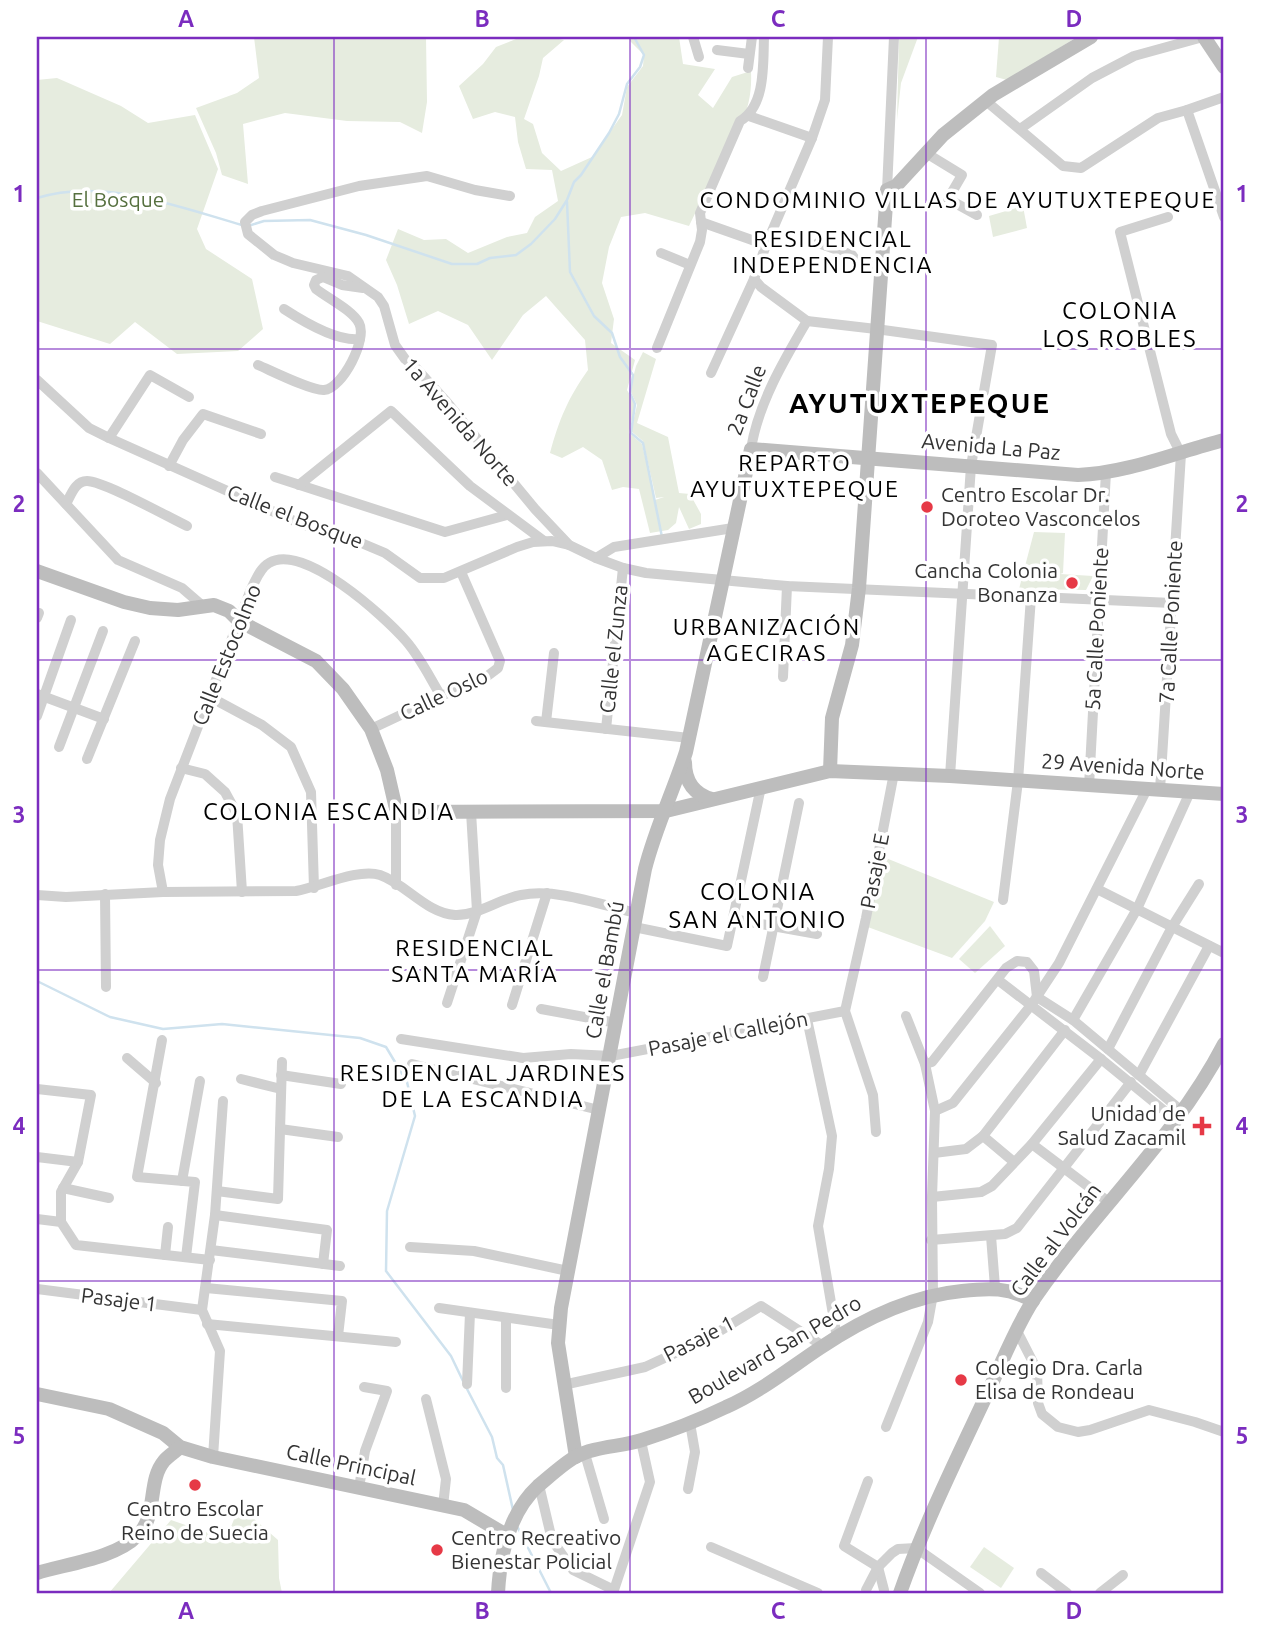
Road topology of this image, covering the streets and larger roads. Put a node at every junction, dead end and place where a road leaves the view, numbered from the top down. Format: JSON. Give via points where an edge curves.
{"nodes":[{"id":1,"x":693,"y":37,"type":"edge"},
{"id":2,"x":752,"y":37,"type":"edge"},
{"id":3,"x":764,"y":37,"type":"edge"},
{"id":4,"x":828,"y":37,"type":"edge"},
{"id":5,"x":894,"y":37,"type":"edge"},
{"id":6,"x":1091,"y":37,"type":"edge"},
{"id":7,"x":1203,"y":37,"type":"edge"},
{"id":8,"x":717,"y":50,"type":"dead end"},
{"id":9,"x":749,"y":54,"type":"junction"},
{"id":10,"x":699,"y":57,"type":"dead end"},
{"id":11,"x":1224,"y":67,"type":"edge"},
{"id":12,"x":748,"y":68,"type":"dead end"},
{"id":13,"x":1224,"y":97,"type":"edge"},
{"id":14,"x":986,"y":101,"type":"junction"},
{"id":15,"x":1187,"y":110,"type":"junction"},
{"id":16,"x":749,"y":116,"type":"junction"},
{"id":17,"x":1020,"y":129,"type":"junction"},
{"id":18,"x":812,"y":138,"type":"junction"},
{"id":19,"x":926,"y":153,"type":"junction"},
{"id":20,"x":887,"y":190,"type":"junction"},
{"id":21,"x":510,"y":197,"type":"dead end"},
{"id":22,"x":976,"y":215,"type":"dead end"},
{"id":23,"x":1168,"y":217,"type":"dead end"},
{"id":24,"x":1224,"y":217,"type":"edge"},
{"id":25,"x":701,"y":222,"type":"junction"},
{"id":26,"x":817,"y":243,"type":"dead end"},
{"id":27,"x":766,"y":245,"type":"junction"},
{"id":28,"x":661,"y":253,"type":"dead end"},
{"id":29,"x":690,"y":265,"type":"junction"},
{"id":30,"x":881,"y":267,"type":"junction"},
{"id":31,"x":754,"y":279,"type":"junction"},
{"id":32,"x":370,"y":289,"type":"junction"},
{"id":33,"x":284,"y":309,"type":"dead end"},
{"id":34,"x":807,"y":321,"type":"junction"},
{"id":35,"x":876,"y":328,"type":"junction"},
{"id":36,"x":360,"y":339,"type":"junction"},
{"id":37,"x":657,"y":348,"type":"dead end"},
{"id":38,"x":258,"y":365,"type":"dead end"},
{"id":39,"x":710,"y":373,"type":"dead end"},
{"id":40,"x":37,"y":380,"type":"edge"},
{"id":41,"x":189,"y":397,"type":"dead end"},
{"id":42,"x":261,"y":434,"type":"dead end"},
{"id":43,"x":109,"y":438,"type":"junction"},
{"id":44,"x":1224,"y":440,"type":"edge"},
{"id":45,"x":751,"y":449,"type":"junction"},
{"id":46,"x":1181,"y":454,"type":"junction"},
{"id":47,"x":867,"y":458,"type":"junction"},
{"id":48,"x":169,"y":466,"type":"junction"},
{"id":49,"x":971,"y":466,"type":"junction"},
{"id":50,"x":1106,"y":472,"type":"junction"},
{"id":51,"x":37,"y":473,"type":"edge"},
{"id":52,"x":275,"y":477,"type":"dead end"},
{"id":53,"x":299,"y":485,"type":"junction"},
{"id":54,"x":66,"y":504,"type":"junction"},
{"id":55,"x":507,"y":515,"type":"junction"},
{"id":56,"x":187,"y":526,"type":"dead end"},
{"id":57,"x":733,"y":528,"type":"junction"},
{"id":58,"x":544,"y":541,"type":"junction"},
{"id":59,"x":569,"y":545,"type":"junction"},
{"id":60,"x":596,"y":558,"type":"junction"},
{"id":61,"x":622,"y":568,"type":"junction"},
{"id":62,"x":37,"y":571,"type":"edge"},
{"id":63,"x":461,"y":572,"type":"junction"},
{"id":64,"x":724,"y":581,"type":"junction"},
{"id":65,"x":787,"y":586,"type":"junction"},
{"id":66,"x":859,"y":588,"type":"junction"},
{"id":67,"x":961,"y":593,"type":"junction"},
{"id":68,"x":1031,"y":597,"type":"junction"},
{"id":69,"x":1099,"y":600,"type":"junction"},
{"id":70,"x":1172,"y":603,"type":"junction"},
{"id":71,"x":204,"y":607,"type":"junction"},
{"id":72,"x":71,"y":620,"type":"dead end"},
{"id":73,"x":239,"y":621,"type":"junction"},
{"id":74,"x":103,"y":631,"type":"dead end"},
{"id":75,"x":135,"y":640,"type":"dead end"},
{"id":76,"x":555,"y":653,"type":"dead end"},
{"id":77,"x":783,"y":677,"type":"dead end"},
{"id":78,"x":40,"y":696,"type":"edge"},
{"id":79,"x":441,"y":696,"type":"junction"},
{"id":80,"x":210,"y":697,"type":"junction"},
{"id":81,"x":75,"y":708,"type":"junction"},
{"id":82,"x":37,"y":716,"type":"edge"},
{"id":83,"x":104,"y":719,"type":"junction"},
{"id":84,"x":371,"y":729,"type":"junction"},
{"id":85,"x":606,"y":729,"type":"junction"},
{"id":86,"x":687,"y":745,"type":"junction"},
{"id":87,"x":59,"y":747,"type":"dead end"},
{"id":88,"x":87,"y":760,"type":"dead end"},
{"id":89,"x":181,"y":768,"type":"junction"},
{"id":90,"x":830,"y":771,"type":"junction"},
{"id":91,"x":894,"y":773,"type":"junction"},
{"id":92,"x":950,"y":776,"type":"junction"},
{"id":93,"x":1018,"y":781,"type":"junction"},
{"id":94,"x":1089,"y":786,"type":"junction"},
{"id":95,"x":761,"y":787,"type":"junction"},
{"id":96,"x":1154,"y":790,"type":"junction"},
{"id":97,"x":1190,"y":792,"type":"junction"},
{"id":98,"x":1224,"y":794,"type":"edge"},
{"id":99,"x":712,"y":799,"type":"junction"},
{"id":100,"x":799,"y":803,"type":"dead end"},
{"id":101,"x":396,"y":809,"type":"junction"},
{"id":102,"x":666,"y":811,"type":"junction"},
{"id":103,"x":471,"y":812,"type":"junction"},
{"id":104,"x":1199,"y":884,"type":"dead end"},
{"id":105,"x":396,"y":885,"type":"junction"},
{"id":106,"x":314,"y":888,"type":"junction"},
{"id":107,"x":1097,"y":889,"type":"junction"},
{"id":108,"x":163,"y":892,"type":"junction"},
{"id":109,"x":242,"y":892,"type":"junction"},
{"id":110,"x":547,"y":893,"type":"junction"},
{"id":111,"x":105,"y":894,"type":"junction"},
{"id":112,"x":37,"y":895,"type":"edge"},
{"id":113,"x":1003,"y":900,"type":"dead end"},
{"id":114,"x":1136,"y":909,"type":"junction"},
{"id":115,"x":477,"y":911,"type":"junction"},
{"id":116,"x":733,"y":919,"type":"junction"},
{"id":117,"x":635,"y":920,"type":"junction"},
{"id":118,"x":773,"y":926,"type":"junction"},
{"id":119,"x":1172,"y":927,"type":"junction"},
{"id":120,"x":817,"y":934,"type":"dead end"},
{"id":121,"x":1209,"y":946,"type":"junction"},
{"id":122,"x":1224,"y":953,"type":"edge"},
{"id":123,"x":763,"y":977,"type":"dead end"},
{"id":124,"x":998,"y":979,"type":"junction"},
{"id":125,"x":106,"y":987,"type":"dead end"},
{"id":126,"x":1035,"y":1001,"type":"junction"},
{"id":127,"x":447,"y":1003,"type":"dead end"},
{"id":128,"x":512,"y":1004,"type":"dead end"},
{"id":129,"x":541,"y":1009,"type":"dead end"},
{"id":130,"x":845,"y":1011,"type":"junction"},
{"id":131,"x":906,"y":1016,"type":"dead end"},
{"id":132,"x":807,"y":1018,"type":"junction"},
{"id":133,"x":1073,"y":1020,"type":"junction"},
{"id":134,"x":617,"y":1023,"type":"junction"},
{"id":135,"x":1065,"y":1030,"type":"junction"},
{"id":136,"x":401,"y":1039,"type":"dead end"},
{"id":137,"x":162,"y":1040,"type":"dead end"},
{"id":138,"x":1224,"y":1044,"type":"edge"},
{"id":139,"x":1105,"y":1054,"type":"junction"},
{"id":140,"x":611,"y":1056,"type":"junction"},
{"id":141,"x":127,"y":1058,"type":"dead end"},
{"id":142,"x":282,"y":1062,"type":"dead end"},
{"id":143,"x":412,"y":1064,"type":"dead end"},
{"id":144,"x":925,"y":1064,"type":"junction"},
{"id":145,"x":281,"y":1076,"type":"junction"},
{"id":146,"x":241,"y":1079,"type":"dead end"},
{"id":147,"x":1135,"y":1079,"type":"junction"},
{"id":148,"x":200,"y":1081,"type":"dead end"},
{"id":149,"x":156,"y":1083,"type":"junction"},
{"id":150,"x":341,"y":1084,"type":"dead end"},
{"id":151,"x":37,"y":1089,"type":"edge"},
{"id":152,"x":281,"y":1089,"type":"junction"},
{"id":153,"x":223,"y":1101,"type":"dead end"},
{"id":154,"x":599,"y":1110,"type":"junction"},
{"id":155,"x":935,"y":1111,"type":"junction"},
{"id":156,"x":1180,"y":1117,"type":"junction"},
{"id":157,"x":280,"y":1129,"type":"junction"},
{"id":158,"x":876,"y":1132,"type":"dead end"},
{"id":159,"x":983,"y":1136,"type":"junction"},
{"id":160,"x":338,"y":1137,"type":"dead end"},
{"id":161,"x":1032,"y":1144,"type":"junction"},
{"id":162,"x":934,"y":1153,"type":"junction"},
{"id":163,"x":37,"y":1157,"type":"edge"},
{"id":164,"x":78,"y":1162,"type":"junction"},
{"id":165,"x":1014,"y":1162,"type":"junction"},
{"id":166,"x":1065,"y":1168,"type":"junction"},
{"id":167,"x":183,"y":1181,"type":"junction"},
{"id":168,"x":63,"y":1188,"type":"junction"},
{"id":169,"x":217,"y":1191,"type":"junction"},
{"id":170,"x":932,"y":1197,"type":"junction"},
{"id":171,"x":109,"y":1198,"type":"dead end"},
{"id":172,"x":1110,"y":1203,"type":"junction"},
{"id":173,"x":215,"y":1215,"type":"junction"},
{"id":174,"x":37,"y":1219,"type":"edge"},
{"id":175,"x":61,"y":1222,"type":"junction"},
{"id":176,"x":168,"y":1227,"type":"dead end"},
{"id":177,"x":991,"y":1236,"type":"junction"},
{"id":178,"x":931,"y":1240,"type":"junction"},
{"id":179,"x":410,"y":1247,"type":"dead end"},
{"id":180,"x":165,"y":1255,"type":"junction"},
{"id":181,"x":211,"y":1255,"type":"junction"},
{"id":182,"x":186,"y":1257,"type":"junction"},
{"id":183,"x":323,"y":1264,"type":"junction"},
{"id":184,"x":340,"y":1266,"type":"dead end"},
{"id":185,"x":568,"y":1271,"type":"junction"},
{"id":186,"x":206,"y":1287,"type":"junction"},
{"id":187,"x":995,"y":1287,"type":"junction"},
{"id":188,"x":37,"y":1289,"type":"edge"},
{"id":189,"x":933,"y":1294,"type":"junction"},
{"id":190,"x":1033,"y":1301,"type":"junction"},
{"id":191,"x":439,"y":1308,"type":"dead end"},
{"id":192,"x":202,"y":1310,"type":"junction"},
{"id":193,"x":470,"y":1313,"type":"junction"},
{"id":194,"x":506,"y":1318,"type":"junction"},
{"id":195,"x":207,"y":1324,"type":"junction"},
{"id":196,"x":559,"y":1325,"type":"junction"},
{"id":197,"x":1017,"y":1331,"type":"junction"},
{"id":198,"x":338,"y":1336,"type":"junction"},
{"id":199,"x":837,"y":1338,"type":"junction"},
{"id":200,"x":396,"y":1342,"type":"dead end"},
{"id":201,"x":823,"y":1346,"type":"junction"},
{"id":202,"x":467,"y":1384,"type":"dead end"},
{"id":203,"x":564,"y":1385,"type":"junction"},
{"id":204,"x":365,"y":1387,"type":"dead end"},
{"id":205,"x":506,"y":1388,"type":"dead end"},
{"id":206,"x":37,"y":1394,"type":"edge"},
{"id":207,"x":426,"y":1399,"type":"dead end"},
{"id":208,"x":690,"y":1423,"type":"junction"},
{"id":209,"x":886,"y":1427,"type":"dead end"},
{"id":210,"x":1224,"y":1432,"type":"edge"},
{"id":211,"x":641,"y":1441,"type":"junction"},
{"id":212,"x":180,"y":1447,"type":"junction"},
{"id":213,"x":580,"y":1455,"type":"junction"},
{"id":214,"x":213,"y":1457,"type":"junction"},
{"id":215,"x":868,"y":1482,"type":"dead end"},
{"id":216,"x":539,"y":1485,"type":"junction"},
{"id":217,"x":359,"y":1488,"type":"junction"},
{"id":218,"x":688,"y":1489,"type":"dead end"},
{"id":219,"x":443,"y":1506,"type":"junction"},
{"id":220,"x":604,"y":1519,"type":"dead end"},
{"id":221,"x":508,"y":1536,"type":"junction"},
{"id":222,"x":711,"y":1547,"type":"dead end"},
{"id":223,"x":916,"y":1548,"type":"junction"},
{"id":224,"x":878,"y":1567,"type":"junction"},
{"id":225,"x":37,"y":1573,"type":"edge"},
{"id":226,"x":1041,"y":1573,"type":"dead end"},
{"id":227,"x":1123,"y":1575,"type":"dead end"},
{"id":228,"x":884,"y":1590,"type":"junction"},
{"id":229,"x":864,"y":1592,"type":"edge"},
{"id":230,"x":498,"y":1593,"type":"edge"},
{"id":231,"x":818,"y":1593,"type":"edge"},
{"id":232,"x":898,"y":1593,"type":"edge"},
{"id":233,"x":980,"y":1593,"type":"edge"},
{"id":234,"x":1067,"y":1593,"type":"edge"},
{"id":235,"x":1100,"y":1593,"type":"edge"}],
"edges":[{"from":1,"to":10,"type":"street"},
{"from":2,"to":9,"type":"street"},
{"from":3,"to":16,"type":"street","via":[[760,85]]},
{"from":4,"to":18,"type":"street","via":[[825,100]]},
{"from":5,"to":20,"type":"street"},
{"from":6,"to":14,"type":"street"},
{"from":7,"to":11,"type":"street"},
{"from":7,"to":17,"type":"street","via":[[1134,56],[1092,78]]},
{"from":8,"to":9,"type":"street"},
{"from":9,"to":12,"type":"street"},
{"from":13,"to":15,"type":"street"},
{"from":14,"to":17,"type":"street"},
{"from":14,"to":19,"type":"street"},
{"from":15,"to":17,"type":"street","via":[[1158,118],[1081,168],[1063,166]]},
{"from":15,"to":24,"type":"street"},
{"from":16,"to":18,"type":"street"},
{"from":16,"to":25,"type":"street","via":[[740,121],[700,213]]},
{"from":18,"to":27,"type":"street"},
{"from":19,"to":20,"type":"street"},
{"from":19,"to":22,"type":"street","via":[[962,175],[948,199]]},
{"from":20,"to":30,"type":"street"},
{"from":21,"to":32,"type":"street","via":[[428,176],[359,186],[262,211],[245,222],[248,234],[274,255],[348,276]]},
{"from":23,"to":46,"type":"street","via":[[1120,232],[1171,434]]},
{"from":25,"to":27,"type":"street"},
{"from":25,"to":29,"type":"street","via":[[700,242]]},
{"from":26,"to":30,"type":"street","via":[[852,255],[857,262]]},
{"from":27,"to":31,"type":"street"},
{"from":28,"to":29,"type":"street"},
{"from":29,"to":37,"type":"street"},
{"from":30,"to":35,"type":"street"},
{"from":31,"to":34,"type":"street"},
{"from":31,"to":39,"type":"street"},
{"from":32,"to":36,"type":"street","via":[[323,277],[314,285],[358,322]]},
{"from":32,"to":59,"type":"street","name":"1a Avenida Norte","via":[[384,306],[395,345],[405,359]]},
{"from":33,"to":36,"type":"street","via":[[310,325]]},
{"from":34,"to":35,"type":"street"},
{"from":34,"to":45,"type":"street","name":"2a Calle","via":[[762,409]]},
{"from":35,"to":47,"type":"street"},
{"from":35,"to":49,"type":"street","via":[[992,345]]},
{"from":36,"to":38,"type":"street","via":[[342,379],[332,389],[320,391]]},
{"from":40,"to":43,"type":"street","name":"Calle el Bosque","via":[[89,428]]},
{"from":41,"to":43,"type":"street","via":[[150,375]]},
{"from":42,"to":48,"type":"street","via":[[203,414]]},
{"from":43,"to":48,"type":"street","name":"Calle el Bosque"},
{"from":44,"to":46,"type":"street","name":"Avenida La Paz"},
{"from":45,"to":47,"type":"street","name":"Avenida La Paz"},
{"from":45,"to":57,"type":"street","name":"2a Calle"},
{"from":46,"to":50,"type":"street","name":"Avenida La Paz"},
{"from":46,"to":70,"type":"street","name":"7a Calle Poniente"},
{"from":47,"to":49,"type":"street","name":"Avenida La Paz"},
{"from":47,"to":66,"type":"street"},
{"from":48,"to":63,"type":"street","name":"Calle el Bosque","via":[[301,524],[385,553],[420,578]]},
{"from":49,"to":50,"type":"street","name":"Avenida La Paz","via":[[1071,475]]},
{"from":49,"to":67,"type":"street"},
{"from":50,"to":69,"type":"street","name":"5a Calle Poniente"},
{"from":51,"to":54,"type":"street"},
{"from":52,"to":53,"type":"street"},
{"from":53,"to":55,"type":"street","via":[[445,532]]},
{"from":53,"to":55,"type":"street","via":[[391,411]]},
{"from":54,"to":56,"type":"street","via":[[77,485],[86,481]]},
{"from":54,"to":71,"type":"street","via":[[118,560],[182,588]]},
{"from":55,"to":58,"type":"street"},
{"from":57,"to":60,"type":"street","via":[[614,547]]},
{"from":57,"to":64,"type":"street","name":"2a Calle"},
{"from":58,"to":59,"type":"street","name":"Calle el Bosque"},
{"from":58,"to":63,"type":"street","name":"Calle el Bosque","via":[[517,547]]},
{"from":59,"to":60,"type":"street","name":"1a Avenida Norte"},
{"from":60,"to":61,"type":"street","name":"1a Avenida Norte"},
{"from":61,"to":64,"type":"street","name":"1a Avenida Norte"},
{"from":61,"to":85,"type":"street","name":"Calle el Zunza"},
{"from":62,"to":71,"type":"street","via":[[150,608]]},
{"from":63,"to":79,"type":"street","name":"Calle Oslo","via":[[500,661],[486,677]]},
{"from":64,"to":65,"type":"street","name":"1a Avenida Norte"},
{"from":64,"to":86,"type":"street","name":"Calle el Bambú"},
{"from":65,"to":66,"type":"street","name":"1a Avenida Norte"},
{"from":65,"to":77,"type":"street"},
{"from":66,"to":67,"type":"street","name":"1a Avenida Norte"},
{"from":66,"to":90,"type":"street","via":[[852,645],[832,718]]},
{"from":67,"to":68,"type":"street","name":"1a Avenida Norte"},
{"from":67,"to":92,"type":"street"},
{"from":68,"to":69,"type":"street","name":"1a Avenida Norte"},
{"from":68,"to":93,"type":"street"},
{"from":69,"to":70,"type":"street","name":"1a Avenida Norte"},
{"from":69,"to":94,"type":"street","name":"5a Calle Poniente"},
{"from":70,"to":96,"type":"street","name":"7a Calle Poniente"},
{"from":71,"to":73,"type":"street","via":[[214,605],[229,611]]},
{"from":72,"to":78,"type":"street"},
{"from":73,"to":79,"type":"street","name":"Calle Estocolmo","via":[[263,567],[288,557],[367,602],[408,643]]},
{"from":73,"to":80,"type":"street","name":"Calle Estocolmo"},
{"from":73,"to":84,"type":"street","via":[[316,661]]},
{"from":74,"to":81,"type":"street"},
{"from":75,"to":83,"type":"street"},
{"from":76,"to":85,"type":"street","via":[[541,721]]},
{"from":78,"to":81,"type":"street"},
{"from":78,"to":82,"type":"street"},
{"from":79,"to":84,"type":"street","name":"Calle Oslo"},
{"from":80,"to":89,"type":"street","name":"Calle Estocolmo"},
{"from":80,"to":106,"type":"street","via":[[262,724],[291,747],[311,792]]},
{"from":81,"to":83,"type":"street"},
{"from":81,"to":87,"type":"street"},
{"from":83,"to":88,"type":"street"},
{"from":84,"to":101,"type":"street"},
{"from":85,"to":86,"type":"street"},
{"from":86,"to":99,"type":"street","via":[[688,782]]},
{"from":86,"to":102,"type":"street","name":"Calle el Bambú"},
{"from":89,"to":108,"type":"street","name":"Calle Estocolmo","via":[[160,840]]},
{"from":89,"to":109,"type":"street","via":[[205,774],[225,792],[237,814]]},
{"from":90,"to":91,"type":"street","name":"29 Avenida Norte"},
{"from":90,"to":95,"type":"street","name":"29 Avenida Norte"},
{"from":91,"to":92,"type":"street","name":"29 Avenida Norte"},
{"from":91,"to":130,"type":"street","name":"Pasaje E"},
{"from":92,"to":93,"type":"street","name":"29 Avenida Norte"},
{"from":93,"to":94,"type":"street","name":"29 Avenida Norte"},
{"from":93,"to":113,"type":"street"},
{"from":94,"to":96,"type":"street","name":"29 Avenida Norte"},
{"from":95,"to":99,"type":"street","name":"29 Avenida Norte"},
{"from":95,"to":116,"type":"street"},
{"from":96,"to":97,"type":"street","name":"29 Avenida Norte"},
{"from":96,"to":107,"type":"street"},
{"from":97,"to":98,"type":"street","name":"29 Avenida Norte"},
{"from":97,"to":114,"type":"street"},
{"from":99,"to":102,"type":"street","name":"29 Avenida Norte"},
{"from":100,"to":118,"type":"street"},
{"from":101,"to":103,"type":"street","name":"29 Avenida Norte"},
{"from":101,"to":105,"type":"street"},
{"from":102,"to":103,"type":"street","name":"29 Avenida Norte"},
{"from":102,"to":117,"type":"street","name":"Calle el Bambú","via":[[651,845]]},
{"from":103,"to":115,"type":"street"},
{"from":104,"to":119,"type":"street"},
{"from":105,"to":106,"type":"street","via":[[373,874]]},
{"from":105,"to":115,"type":"street","via":[[439,912]]},
{"from":106,"to":109,"type":"street"},
{"from":107,"to":114,"type":"street"},
{"from":107,"to":126,"type":"street"},
{"from":108,"to":109,"type":"street"},
{"from":108,"to":111,"type":"street"},
{"from":110,"to":115,"type":"street","via":[[513,897]]},
{"from":110,"to":117,"type":"street"},
{"from":110,"to":128,"type":"street"},
{"from":111,"to":112,"type":"street"},
{"from":111,"to":125,"type":"street"},
{"from":114,"to":119,"type":"street"},
{"from":114,"to":133,"type":"street"},
{"from":115,"to":127,"type":"street"},
{"from":116,"to":117,"type":"street","via":[[727,946]]},
{"from":116,"to":118,"type":"street"},
{"from":117,"to":134,"type":"street","name":"Calle el Bambú"},
{"from":118,"to":120,"type":"street"},
{"from":118,"to":123,"type":"street"},
{"from":119,"to":121,"type":"street"},
{"from":119,"to":139,"type":"street"},
{"from":121,"to":122,"type":"street"},
{"from":121,"to":147,"type":"street"},
{"from":124,"to":126,"type":"street"},
{"from":124,"to":126,"type":"street","via":[[1017,961],[1027,962],[1034,971]]},
{"from":124,"to":144,"type":"street","via":[[932,1062]]},
{"from":126,"to":133,"type":"street"},
{"from":126,"to":135,"type":"street"},
{"from":126,"to":155,"type":"street","via":[[953,1104]]},
{"from":129,"to":134,"type":"street"},
{"from":130,"to":132,"type":"street","name":"Pasaje el Callejón"},
{"from":130,"to":158,"type":"street","via":[[873,1095]]},
{"from":131,"to":144,"type":"street"},
{"from":132,"to":140,"type":"street","name":"Pasaje el Callejón"},
{"from":132,"to":199,"type":"street","via":[[832,1136],[818,1226]]},
{"from":133,"to":139,"type":"street"},
{"from":134,"to":140,"type":"street","name":"Calle el Bambú"},
{"from":135,"to":139,"type":"street"},
{"from":135,"to":159,"type":"street"},
{"from":136,"to":140,"type":"street","name":"Pasaje el Callejón","via":[[523,1058]]},
{"from":137,"to":149,"type":"street"},
{"from":138,"to":156,"type":"street","name":"Calle al Volcán"},
{"from":139,"to":147,"type":"street"},
{"from":139,"to":161,"type":"street"},
{"from":140,"to":154,"type":"street","name":"Calle el Bambú"},
{"from":141,"to":149,"type":"street"},
{"from":142,"to":145,"type":"street"},
{"from":143,"to":154,"type":"street"},
{"from":144,"to":155,"type":"street"},
{"from":145,"to":150,"type":"street"},
{"from":145,"to":152,"type":"street"},
{"from":146,"to":152,"type":"street"},
{"from":147,"to":156,"type":"street"},
{"from":147,"to":166,"type":"street"},
{"from":148,"to":167,"type":"street"},
{"from":149,"to":167,"type":"street","via":[[137,1177]]},
{"from":151,"to":164,"type":"street","via":[[91,1095]]},
{"from":152,"to":157,"type":"street"},
{"from":153,"to":169,"type":"street"},
{"from":154,"to":185,"type":"street","name":"Calle el Bambú"},
{"from":155,"to":162,"type":"street"},
{"from":156,"to":172,"type":"street","name":"Calle al Volcán"},
{"from":157,"to":160,"type":"street"},
{"from":157,"to":169,"type":"street","via":[[278,1199]]},
{"from":159,"to":162,"type":"street","via":[[966,1149]]},
{"from":159,"to":165,"type":"street"},
{"from":161,"to":165,"type":"street"},
{"from":161,"to":166,"type":"street"},
{"from":162,"to":170,"type":"street"},
{"from":163,"to":164,"type":"street"},
{"from":164,"to":168,"type":"street"},
{"from":165,"to":170,"type":"street","via":[[981,1192]]},
{"from":166,"to":172,"type":"street"},
{"from":166,"to":177,"type":"street","via":[[1017,1228]]},
{"from":167,"to":182,"type":"street","via":[[195,1182]]},
{"from":168,"to":171,"type":"street"},
{"from":168,"to":175,"type":"street"},
{"from":169,"to":173,"type":"street"},
{"from":170,"to":178,"type":"street"},
{"from":172,"to":190,"type":"street","name":"Calle al Volcán"},
{"from":173,"to":181,"type":"street"},
{"from":173,"to":183,"type":"street","via":[[327,1230]]},
{"from":174,"to":175,"type":"street"},
{"from":175,"to":180,"type":"street","via":[[76,1245]]},
{"from":176,"to":180,"type":"street"},
{"from":177,"to":178,"type":"street"},
{"from":177,"to":187,"type":"street"},
{"from":178,"to":189,"type":"street"},
{"from":179,"to":185,"type":"street","via":[[474,1251]]},
{"from":180,"to":182,"type":"street"},
{"from":181,"to":182,"type":"street"},
{"from":181,"to":183,"type":"street"},
{"from":181,"to":186,"type":"street"},
{"from":183,"to":184,"type":"street"},
{"from":185,"to":196,"type":"street","name":"Calle el Bambú"},
{"from":186,"to":192,"type":"street"},
{"from":186,"to":198,"type":"street","via":[[342,1301]]},
{"from":187,"to":189,"type":"street","name":"Boulevard San Pedro"},
{"from":187,"to":190,"type":"street","name":"Boulevard San Pedro"},
{"from":188,"to":192,"type":"street","name":"Pasaje 1"},
{"from":189,"to":199,"type":"street","name":"Boulevard San Pedro","via":[[885,1312]]},
{"from":189,"to":209,"type":"street","via":[[928,1322]]},
{"from":190,"to":197,"type":"street","name":"Calle al Volcán"},
{"from":191,"to":193,"type":"street"},
{"from":192,"to":195,"type":"street"},
{"from":193,"to":194,"type":"street"},
{"from":193,"to":202,"type":"street"},
{"from":194,"to":196,"type":"street"},
{"from":194,"to":205,"type":"street"},
{"from":195,"to":198,"type":"street"},
{"from":195,"to":214,"type":"street","via":[[220,1351]]},
{"from":196,"to":203,"type":"street","name":"Calle el Bambú"},
{"from":197,"to":210,"type":"street","via":[[1037,1370],[1042,1414],[1058,1427],[1090,1430],[1149,1410]]},
{"from":197,"to":223,"type":"street","name":"Calle al Volcán"},
{"from":198,"to":200,"type":"street"},
{"from":199,"to":201,"type":"street","name":"Boulevard San Pedro"},
{"from":201,"to":203,"type":"street","name":"Pasaje 1","via":[[761,1306],[710,1337],[645,1367]]},
{"from":201,"to":208,"type":"street","name":"Boulevard San Pedro","via":[[741,1399]]},
{"from":203,"to":213,"type":"street","name":"Calle el Bambú"},
{"from":204,"to":217,"type":"street","via":[[387,1391],[365,1451]]},
{"from":206,"to":212,"type":"street","name":"Calle Principal","via":[[109,1409],[163,1433]]},
{"from":207,"to":219,"type":"street","via":[[446,1479]]},
{"from":208,"to":211,"type":"street","name":"Boulevard San Pedro"},
{"from":208,"to":218,"type":"street","via":[[695,1452]]},
{"from":211,"to":213,"type":"street","name":"Boulevard San Pedro"},
{"from":211,"to":216,"type":"street","via":[[650,1482],[614,1590],[573,1570],[552,1539]]},
{"from":212,"to":214,"type":"street","name":"Calle Principal"},
{"from":212,"to":225,"type":"street","via":[[158,1469],[150,1512],[131,1542]]},
{"from":213,"to":216,"type":"street","name":"Boulevard San Pedro"},
{"from":213,"to":220,"type":"street"},
{"from":214,"to":217,"type":"street","name":"Calle Principal"},
{"from":215,"to":224,"type":"street","via":[[844,1546]]},
{"from":216,"to":221,"type":"street","name":"Boulevard San Pedro","via":[[517,1513]]},
{"from":217,"to":219,"type":"street","name":"Calle Principal"},
{"from":219,"to":221,"type":"street","name":"Calle Principal","via":[[464,1510]]},
{"from":221,"to":230,"type":"street","name":"Boulevard San Pedro"},
{"from":222,"to":231,"type":"street"},
{"from":223,"to":224,"type":"street","via":[[898,1549]]},
{"from":223,"to":232,"type":"street","name":"Calle al Volcán"},
{"from":223,"to":233,"type":"street"},
{"from":224,"to":228,"type":"street"},
{"from":224,"to":229,"type":"street"},
{"from":226,"to":234,"type":"street"},
{"from":227,"to":235,"type":"street"},
{"from":228,"to":229,"type":"street","via":[[875,1587]]},
{"from":228,"to":232,"type":"street"}]}
